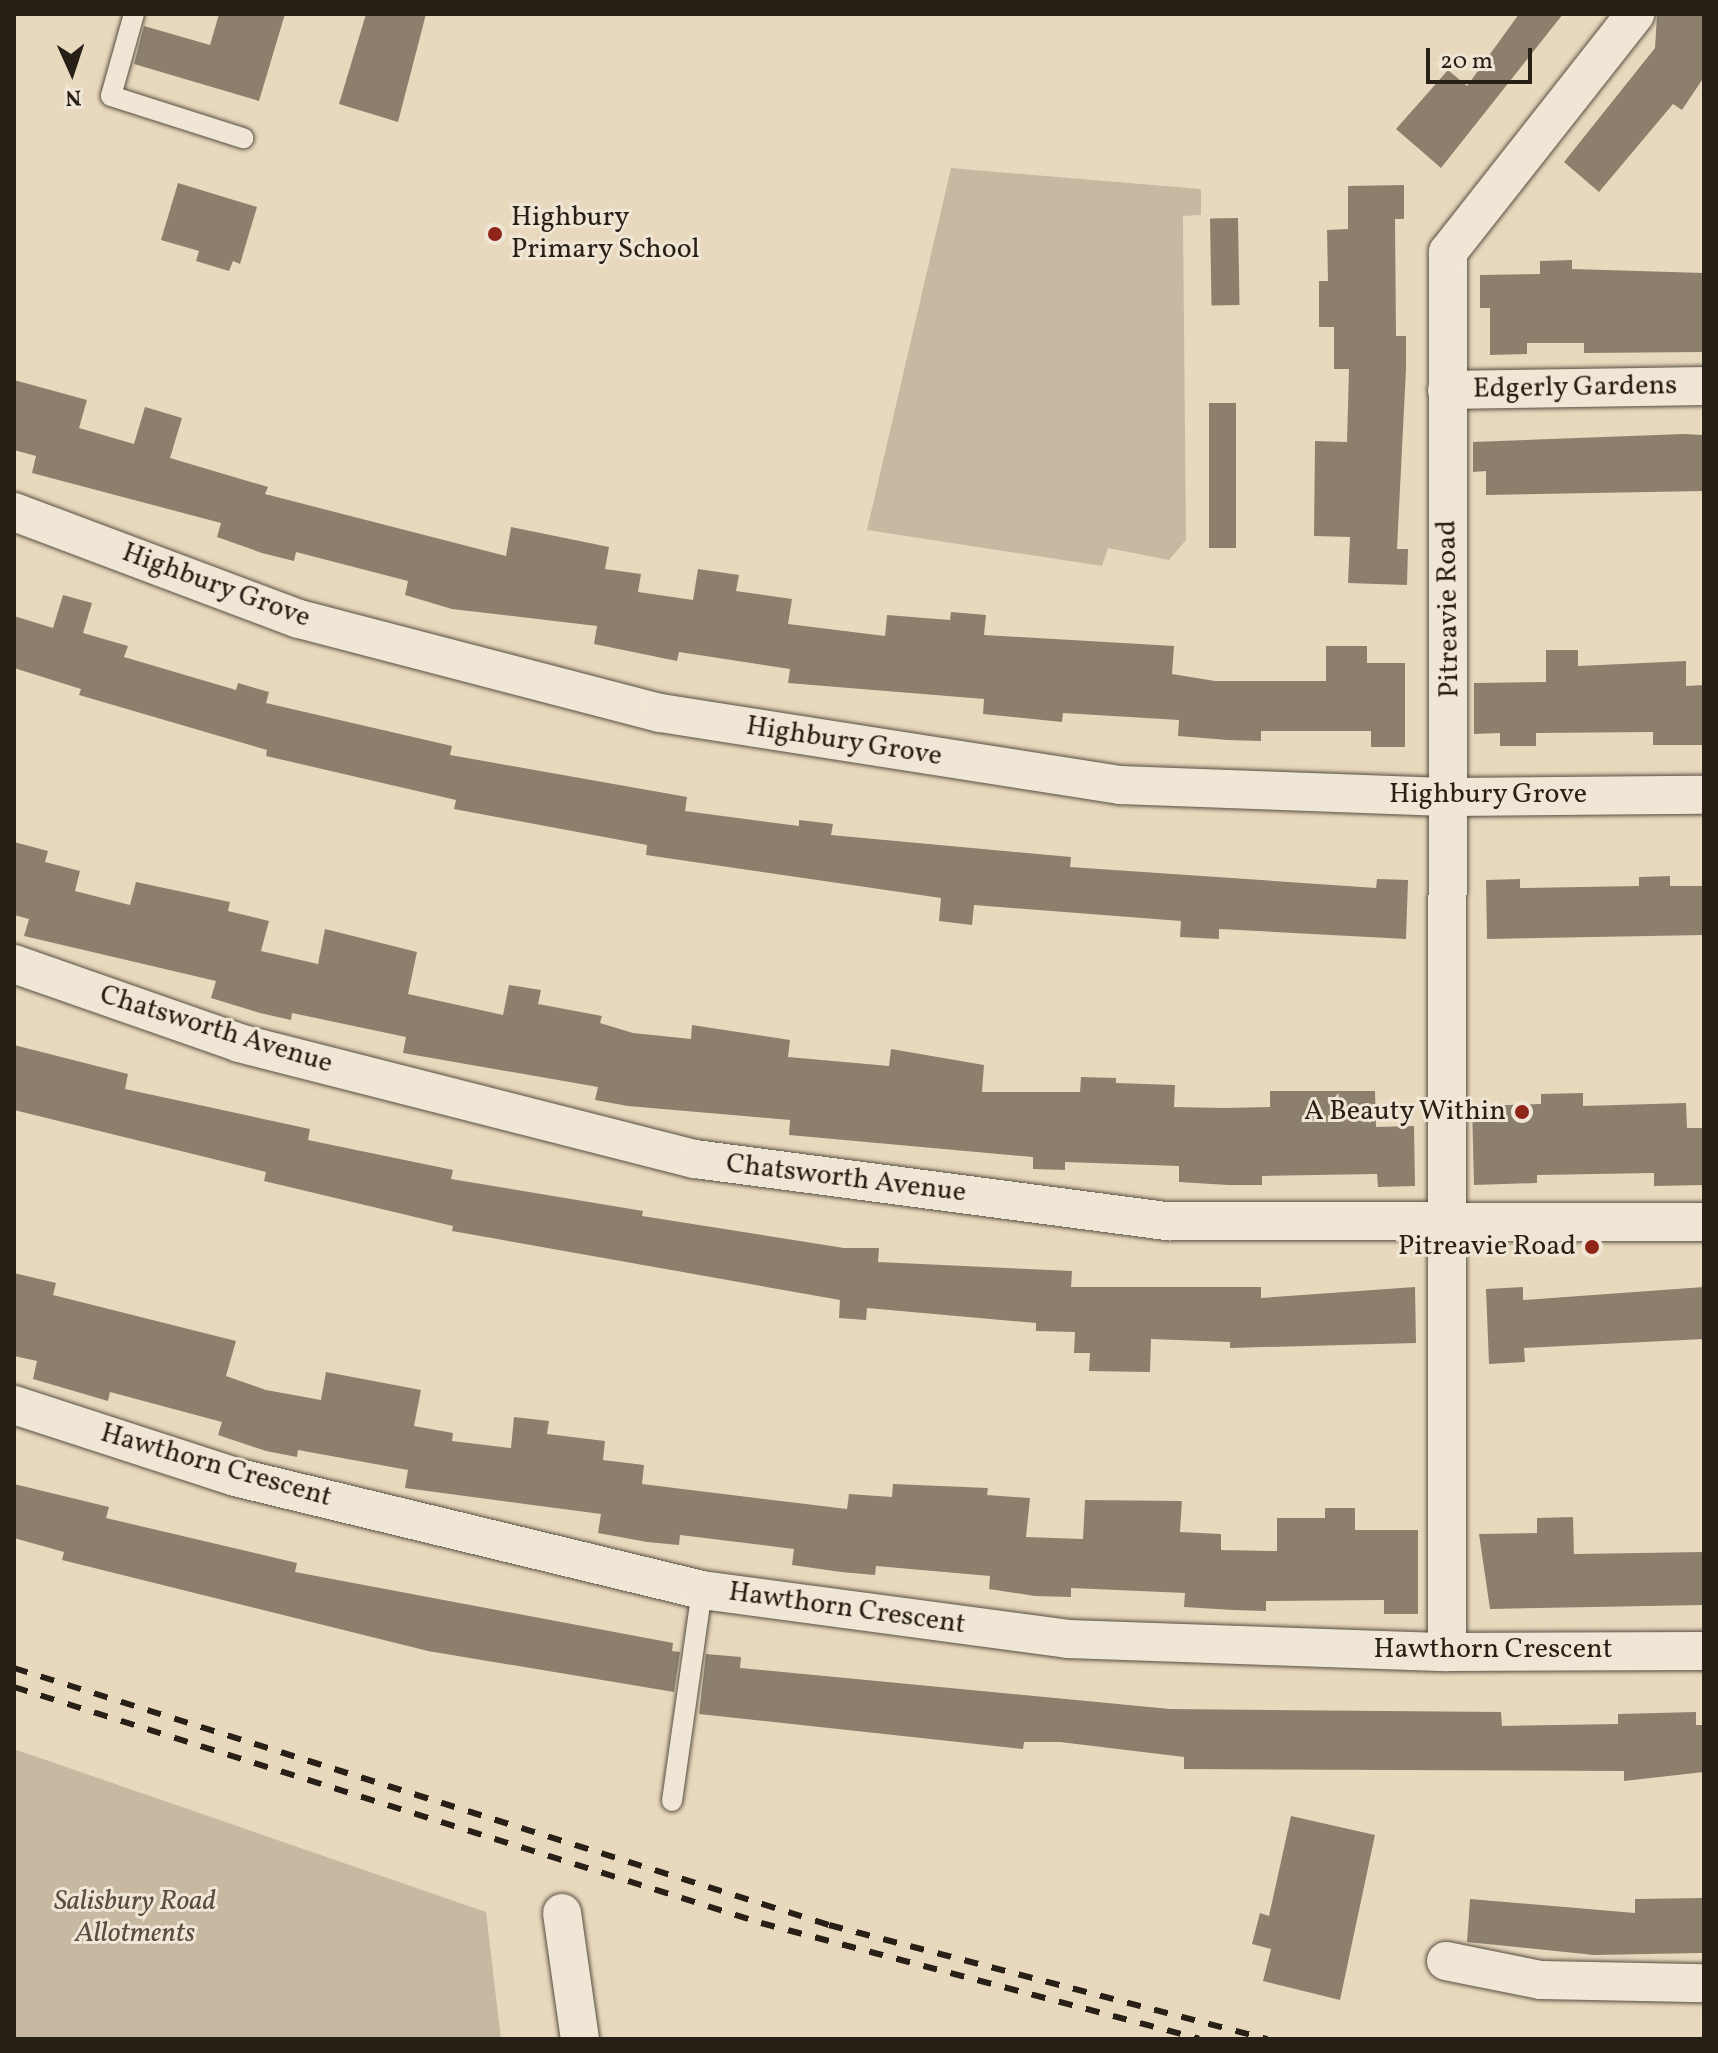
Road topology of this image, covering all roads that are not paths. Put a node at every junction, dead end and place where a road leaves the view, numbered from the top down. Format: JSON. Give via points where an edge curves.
{"nodes":[{"id":1,"x":134,"y":14,"type":"edge"},
{"id":2,"x":1635,"y":14,"type":"edge"},
{"id":3,"x":243,"y":138,"type":"dead end"},
{"id":4,"x":1704,"y":386,"type":"edge"},
{"id":5,"x":1447,"y":390,"type":"junction"},
{"id":6,"x":14,"y":512,"type":"edge"},
{"id":7,"x":1704,"y":795,"type":"edge"},
{"id":8,"x":1452,"y":797,"type":"junction"},
{"id":9,"x":14,"y":964,"type":"edge"},
{"id":10,"x":1451,"y":1221,"type":"junction"},
{"id":11,"x":1704,"y":1222,"type":"edge"},
{"id":12,"x":14,"y":1405,"type":"edge"},
{"id":13,"x":702,"y":1590,"type":"junction"},
{"id":14,"x":1704,"y":1651,"type":"edge"},
{"id":15,"x":1447,"y":1652,"type":"junction"},
{"id":16,"x":672,"y":1801,"type":"dead end"},
{"id":17,"x":562,"y":1913,"type":"dead end"},
{"id":18,"x":1446,"y":1961,"type":"dead end"},
{"id":19,"x":1704,"y":1983,"type":"edge"},
{"id":20,"x":580,"y":2039,"type":"edge"}],
"edges":[{"from":1,"to":3,"type":"lane","via":[[111,96]]},
{"from":2,"to":5,"type":"street","name":"Pitreavie Road","via":[[1448,252]]},
{"from":4,"to":5,"type":"street","name":"Edgerly Gardens"},
{"from":5,"to":8,"type":"street","name":"Pitreavie Road"},
{"from":6,"to":8,"type":"street","name":"Highbury Grove","via":[[299,619],[660,713],[1120,785]]},
{"from":7,"to":8,"type":"street","name":"Highbury Grove"},
{"from":8,"to":10,"type":"street","name":"Pitreavie Road"},
{"from":9,"to":10,"type":"street","name":"Chatsworth Avenue","via":[[239,1043],[695,1159],[1169,1221]]},
{"from":10,"to":11,"type":"street","name":"Chatsworth Avenue"},
{"from":10,"to":15,"type":"street","name":"Pitreavie Road"},
{"from":12,"to":13,"type":"street","name":"Hawthorn Crescent","via":[[235,1477]]},
{"from":13,"to":15,"type":"street","name":"Hawthorn Crescent","via":[[1068,1639]]},
{"from":13,"to":16,"type":"lane"},
{"from":14,"to":15,"type":"street","name":"Hawthorn Crescent"},
{"from":17,"to":20,"type":"street"},
{"from":18,"to":19,"type":"street","via":[[1541,1980]]}]}
